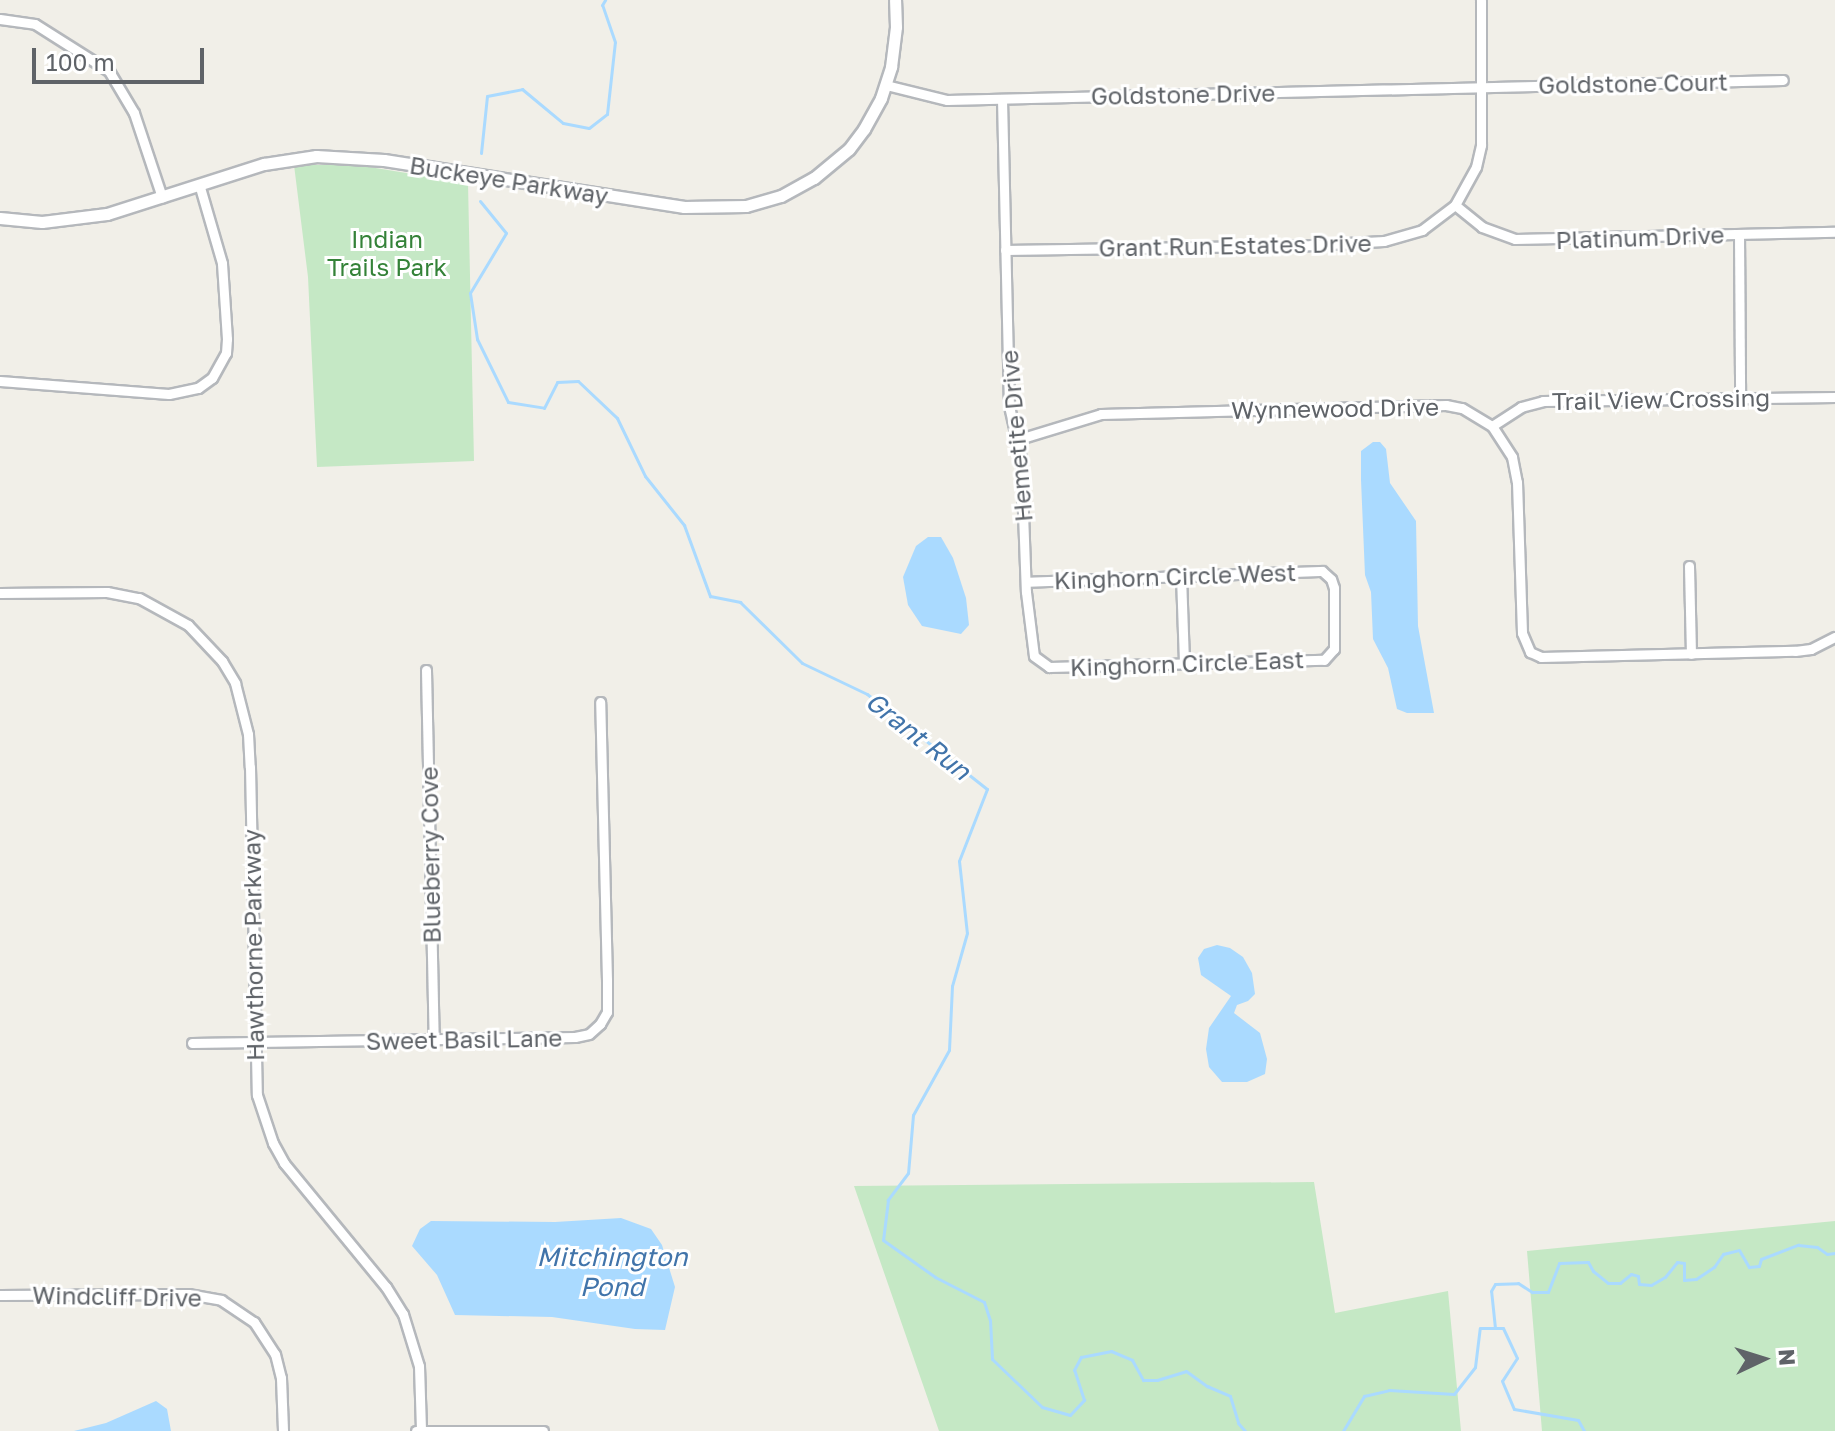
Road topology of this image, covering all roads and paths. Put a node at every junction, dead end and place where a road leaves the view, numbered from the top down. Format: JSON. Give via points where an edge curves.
{"nodes":[{"id":1,"x":895,"y":0,"type":"edge"},
{"id":2,"x":1481,"y":0,"type":"edge"},
{"id":3,"x":0,"y":19,"type":"edge"},
{"id":4,"x":1783,"y":80,"type":"dead end"},
{"id":5,"x":886,"y":85,"type":"junction"},
{"id":6,"x":1483,"y":86,"type":"junction"},
{"id":7,"x":1002,"y":99,"type":"junction"},
{"id":8,"x":199,"y":184,"type":"junction"},
{"id":9,"x":162,"y":197,"type":"junction"},
{"id":10,"x":1455,"y":205,"type":"junction"},
{"id":11,"x":0,"y":218,"type":"edge"},
{"id":12,"x":1835,"y":232,"type":"edge"},
{"id":13,"x":1739,"y":234,"type":"junction"},
{"id":14,"x":1005,"y":250,"type":"junction"},
{"id":15,"x":0,"y":381,"type":"edge"},
{"id":16,"x":1740,"y":396,"type":"junction"},
{"id":17,"x":1835,"y":397,"type":"edge"},
{"id":18,"x":1492,"y":426,"type":"junction"},
{"id":19,"x":1016,"y":440,"type":"junction"},
{"id":20,"x":1689,"y":566,"type":"dead end"},
{"id":21,"x":1181,"y":576,"type":"junction"},
{"id":22,"x":1026,"y":582,"type":"junction"},
{"id":23,"x":0,"y":593,"type":"edge"},
{"id":24,"x":1336,"y":616,"type":"joint"},
{"id":25,"x":1835,"y":637,"type":"edge"},
{"id":26,"x":1691,"y":654,"type":"junction"},
{"id":27,"x":1184,"y":664,"type":"junction"},
{"id":28,"x":1049,"y":667,"type":"joint"},
{"id":29,"x":426,"y":670,"type":"dead end"},
{"id":30,"x":600,"y":702,"type":"dead end"},
{"id":31,"x":434,"y":1039,"type":"junction"},
{"id":32,"x":254,"y":1042,"type":"junction"},
{"id":33,"x":192,"y":1043,"type":"dead end"},
{"id":34,"x":0,"y":1295,"type":"edge"},
{"id":35,"x":283,"y":1431,"type":"edge"},
{"id":36,"x":419,"y":1431,"type":"edge"},
{"id":37,"x":543,"y":1431,"type":"edge"}],
"edges":[{"from":1,"to":5,"type":"street","name":"Buckeye Parkway","via":[[895,48]]},
{"from":2,"to":6,"type":"street"},
{"from":3,"to":9,"type":"street","via":[[35,24],[109,71],[134,113]]},
{"from":4,"to":6,"type":"street","name":"Goldstone Court"},
{"from":5,"to":7,"type":"street","name":"Goldstone Drive","via":[[947,100]]},
{"from":5,"to":8,"type":"street","name":"Buckeye Parkway","via":[[864,129],[831,166],[795,189],[746,206],[684,207],[337,156],[264,164]]},
{"from":6,"to":7,"type":"street","name":"Goldstone Drive"},
{"from":6,"to":10,"type":"street","via":[[1481,145]]},
{"from":7,"to":14,"type":"street","name":"Hemetite Drive"},
{"from":8,"to":9,"type":"street","name":"Buckeye Parkway"},
{"from":8,"to":15,"type":"street","via":[[222,263],[226,353],[212,378],[198,388],[169,394]]},
{"from":9,"to":11,"type":"street","name":"Buckeye Parkway","via":[[74,219]]},
{"from":10,"to":13,"type":"street","name":"Platinum Drive","via":[[1482,227],[1515,239]]},
{"from":10,"to":14,"type":"street","name":"Grant Run Estates Drive","via":[[1422,230],[1384,241]]},
{"from":12,"to":13,"type":"street","name":"Platinum Drive"},
{"from":13,"to":16,"type":"street"},
{"from":14,"to":19,"type":"street","name":"Hemetite Drive","via":[[1009,406]]},
{"from":16,"to":17,"type":"street","name":"Trail View Crossing"},
{"from":16,"to":18,"type":"street","name":"Trail View Crossing","via":[[1543,401],[1521,407]]},
{"from":18,"to":19,"type":"street","name":"Wynnewood Drive","via":[[1446,405],[1134,412],[1078,419]]},
{"from":18,"to":26,"type":"street","via":[[1512,457],[1517,482],[1522,633],[1530,652],[1541,657]]},
{"from":19,"to":22,"type":"street","name":"Hemetite Drive","via":[[1022,466]]},
{"from":20,"to":26,"type":"street"},
{"from":21,"to":22,"type":"street","name":"Kinghorn Circle West"},
{"from":21,"to":24,"type":"street","name":"Kinghorn Circle West","via":[[1322,571],[1331,579]]},
{"from":21,"to":27,"type":"street"},
{"from":22,"to":28,"type":"street","name":"Hemetite Drive","via":[[1031,648]]},
{"from":23,"to":32,"type":"street","name":"Hawthorne Parkway","via":[[107,592],[139,598],[188,625],[235,683],[250,767]]},
{"from":24,"to":27,"type":"street","name":"Kinghorn Circle East","via":[[1334,649],[1324,660]]},
{"from":25,"to":26,"type":"street","via":[[1795,651]]},
{"from":27,"to":28,"type":"street","name":"Kinghorn Circle East"},
{"from":29,"to":31,"type":"street","name":"Blueberry Cove"},
{"from":30,"to":31,"type":"street","name":"Sweet Basil Lane","via":[[607,1012],[589,1034],[575,1037]]},
{"from":31,"to":32,"type":"street","name":"Sweet Basil Lane"},
{"from":32,"to":33,"type":"street","name":"Sweet Basil Lane"},
{"from":32,"to":36,"type":"street","name":"Hawthorne Parkway","via":[[257,1095],[273,1143],[403,1314],[419,1366]]},
{"from":34,"to":35,"type":"street","name":"Windcliff Drive","via":[[188,1294],[221,1300],[254,1322],[275,1354]]},
{"from":36,"to":37,"type":"street"}]}
